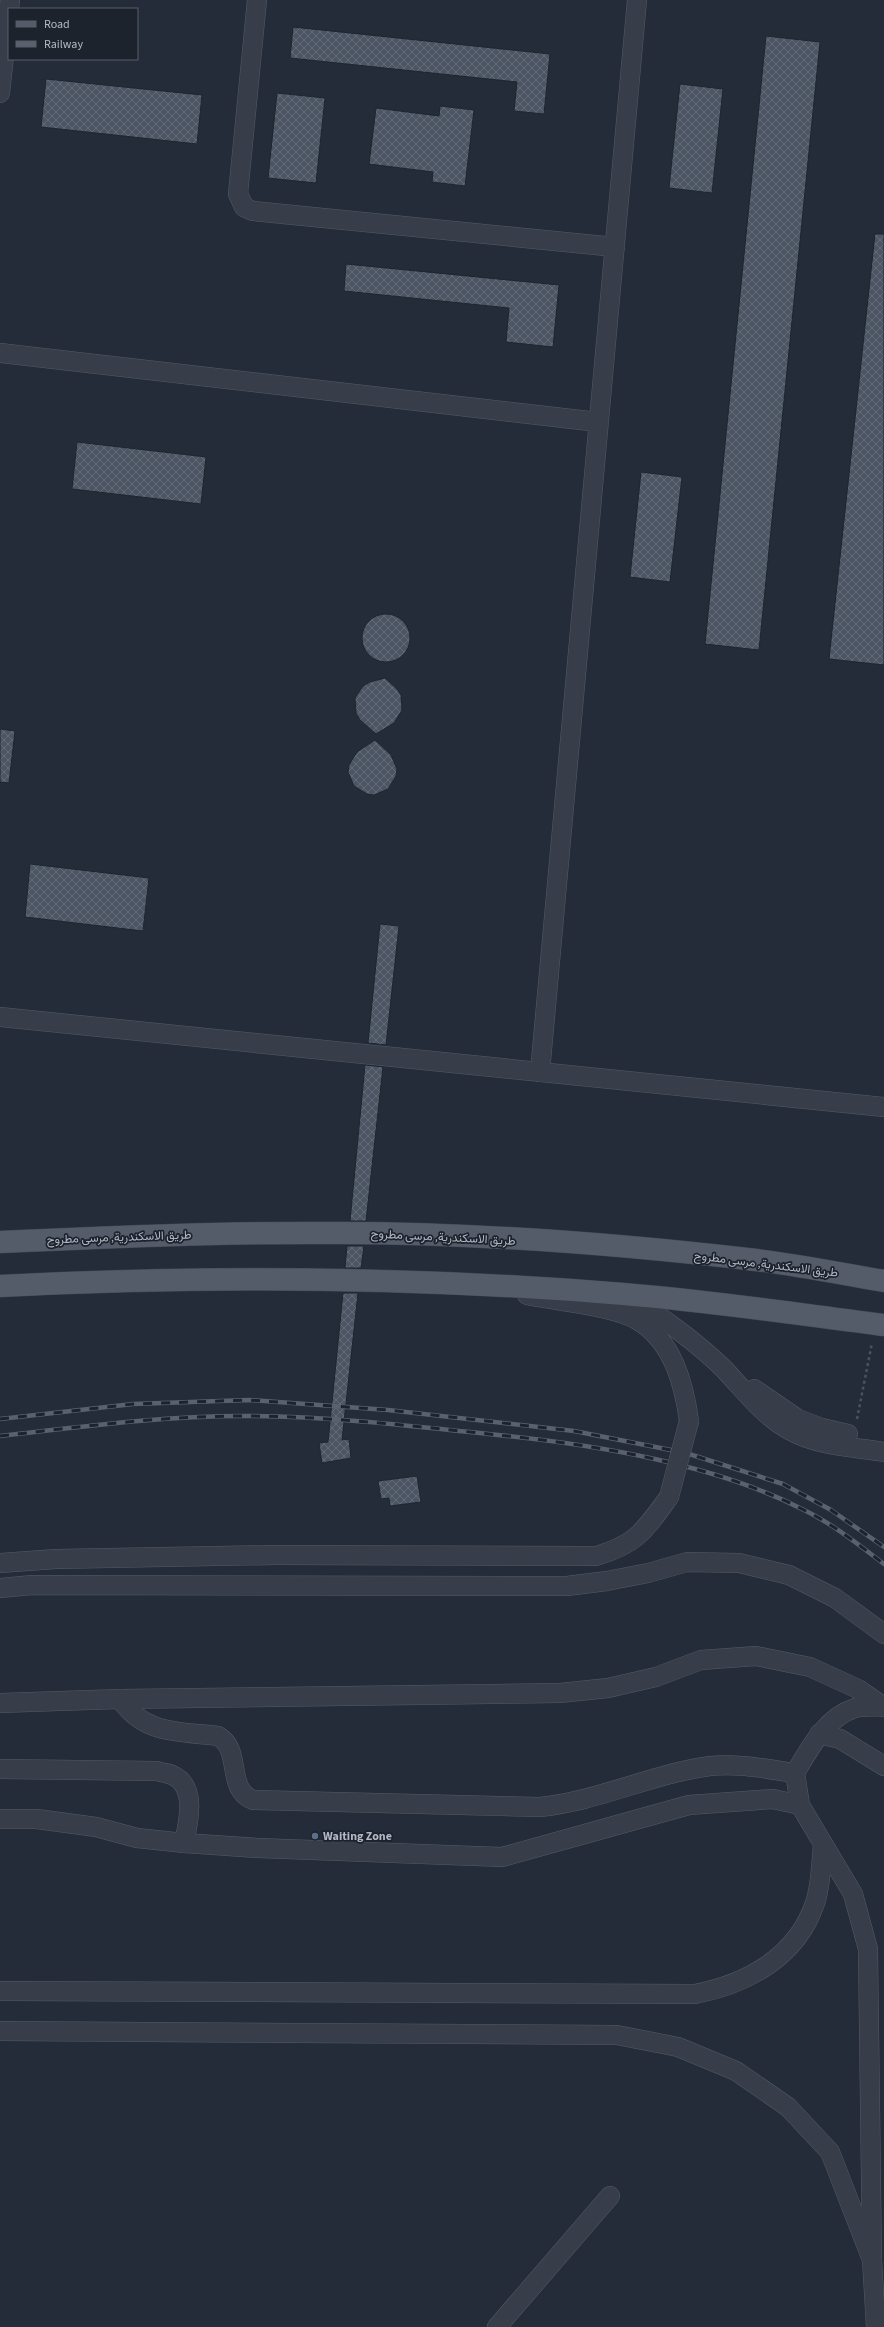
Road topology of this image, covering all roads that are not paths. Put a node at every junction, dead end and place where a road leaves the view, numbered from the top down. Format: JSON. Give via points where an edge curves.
{"nodes":[{"id":1,"x":257,"y":0,"type":"edge"},
{"id":2,"x":637,"y":0,"type":"edge"},
{"id":3,"x":8,"y":19,"type":"edge"},
{"id":4,"x":0,"y":93,"type":"edge"},
{"id":5,"x":615,"y":247,"type":"junction"},
{"id":6,"x":0,"y":353,"type":"edge"},
{"id":7,"x":598,"y":422,"type":"junction"},
{"id":8,"x":0,"y":1017,"type":"edge"},
{"id":9,"x":540,"y":1072,"type":"junction"},
{"id":10,"x":884,"y":1107,"type":"edge"},
{"id":11,"x":0,"y":1242,"type":"edge"},
{"id":12,"x":884,"y":1281,"type":"edge"},
{"id":13,"x":463,"y":1283,"type":"junction"},
{"id":14,"x":0,"y":1286,"type":"edge"},
{"id":15,"x":623,"y":1294,"type":"junction"},
{"id":16,"x":880,"y":1325,"type":"edge"},
{"id":17,"x":723,"y":1369,"type":"junction"},
{"id":18,"x":884,"y":1440,"type":"edge"},
{"id":19,"x":884,"y":1452,"type":"edge"},
{"id":20,"x":0,"y":1563,"type":"edge"},
{"id":21,"x":0,"y":1588,"type":"edge"},
{"id":22,"x":884,"y":1634,"type":"edge"},
{"id":23,"x":120,"y":1698,"type":"junction"},
{"id":24,"x":0,"y":1703,"type":"edge"},
{"id":25,"x":884,"y":1706,"type":"edge"},
{"id":26,"x":819,"y":1734,"type":"junction"},
{"id":27,"x":884,"y":1766,"type":"edge"},
{"id":28,"x":0,"y":1769,"type":"edge"},
{"id":29,"x":795,"y":1773,"type":"junction"},
{"id":30,"x":800,"y":1805,"type":"junction"},
{"id":31,"x":0,"y":1819,"type":"edge"},
{"id":32,"x":184,"y":1843,"type":"junction"},
{"id":33,"x":823,"y":1845,"type":"junction"},
{"id":34,"x":0,"y":1991,"type":"edge"},
{"id":35,"x":0,"y":2031,"type":"edge"},
{"id":36,"x":610,"y":2196,"type":"dead end"},
{"id":37,"x":872,"y":2260,"type":"junction"},
{"id":38,"x":497,"y":2327,"type":"edge"},
{"id":39,"x":876,"y":2327,"type":"edge"}],
"edges":[{"from":1,"to":5,"type":"street","via":[[238,194],[244,207],[253,211]]},
{"from":2,"to":5,"type":"street"},
{"from":3,"to":4,"type":"street"},
{"from":5,"to":7,"type":"street"},
{"from":6,"to":7,"type":"street"},
{"from":7,"to":9,"type":"street"},
{"from":8,"to":9,"type":"street"},
{"from":9,"to":10,"type":"street"},
{"from":11,"to":12,"type":"main road","name":"طريق الاسكندرية, مرسى مطروح","via":[[223,1233],[465,1237],[620,1247],[758,1260]]},
{"from":13,"to":14,"type":"main road","via":[[216,1278]]},
{"from":13,"to":15,"type":"main road"},
{"from":13,"to":20,"type":"street","bridge":true,"via":[[615,1312],[637,1320],[658,1337],[683,1383],[689,1421],[669,1497],[638,1537],[619,1549],[596,1556],[275,1555],[56,1559]]},
{"from":15,"to":16,"type":"main road","via":[[750,1306]]},
{"from":15,"to":17,"type":"street","via":[[674,1327]]},
{"from":17,"to":18,"type":"street","via":[[798,1419],[822,1428]]},
{"from":17,"to":19,"type":"street","via":[[765,1414],[790,1431],[815,1441]]},
{"from":21,"to":22,"type":"street","via":[[32,1585],[567,1586],[614,1580],[687,1562],[739,1563],[789,1575],[835,1598]]},
{"from":23,"to":24,"type":"street"},
{"from":23,"to":25,"type":"street","via":[[560,1693],[608,1688],[656,1677],[701,1660],[756,1656],[810,1667],[858,1689]]},
{"from":23,"to":29,"type":"street","via":[[136,1718],[152,1727],[218,1736],[223,1739],[230,1747],[237,1786],[244,1795],[253,1800],[522,1808],[576,1801],[682,1771],[711,1766]]},
{"from":25,"to":26,"type":"street","via":[[855,1708],[830,1723]]},
{"from":26,"to":27,"type":"street","via":[[846,1742]]},
{"from":26,"to":29,"type":"street"},
{"from":28,"to":32,"type":"street","via":[[157,1771],[174,1775],[182,1783],[188,1796],[190,1815]]},
{"from":29,"to":30,"type":"street"},
{"from":30,"to":32,"type":"street","via":[[773,1799],[689,1805],[502,1857]]},
{"from":30,"to":33,"type":"street"},
{"from":31,"to":32,"type":"street","via":[[37,1819],[96,1827],[137,1838]]},
{"from":33,"to":34,"type":"street","via":[[816,1902],[804,1926],[788,1947],[768,1965],[746,1979],[721,1989],[695,1994]]},
{"from":33,"to":37,"type":"street","via":[[853,1894],[868,1949]]},
{"from":35,"to":37,"type":"street","via":[[617,2035],[678,2047],[736,2071],[788,2106],[830,2152]]},
{"from":36,"to":38,"type":"street"},
{"from":37,"to":39,"type":"street"}]}
